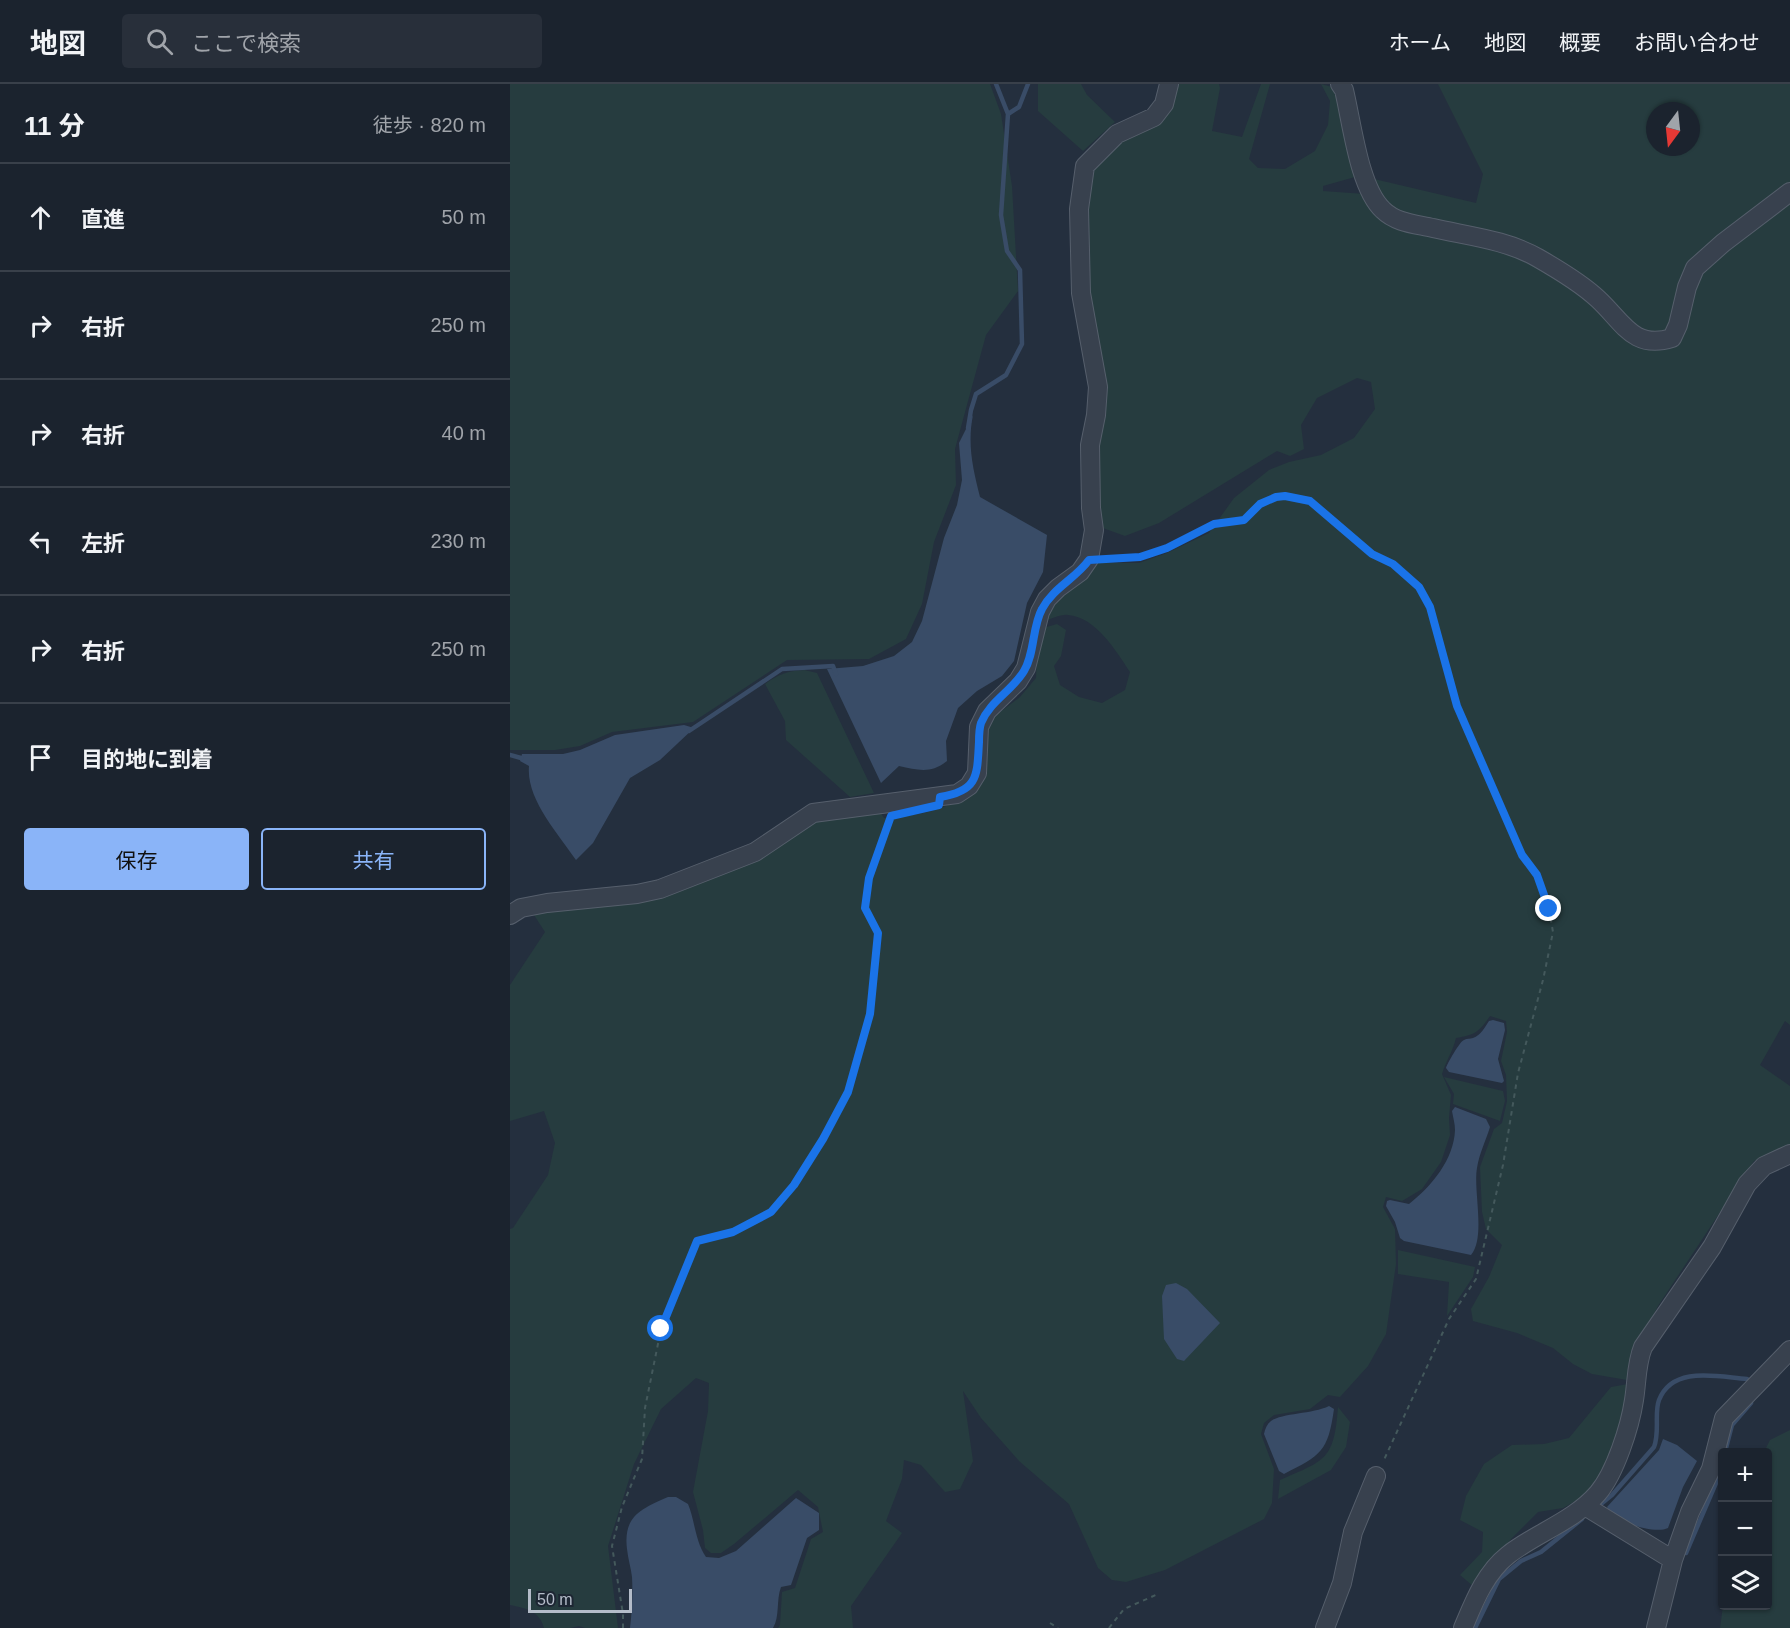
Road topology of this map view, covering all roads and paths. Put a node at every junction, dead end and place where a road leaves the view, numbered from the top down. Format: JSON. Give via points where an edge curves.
{"nodes":[{"id":1,"x":1169,"y":84,"type":"edge"},
{"id":2,"x":1340,"y":84,"type":"edge"},
{"id":3,"x":1790,"y":192,"type":"edge"},
{"id":4,"x":1089,"y":560,"type":"junction"},
{"id":5,"x":891,"y":816,"type":"dead end"},
{"id":6,"x":510,"y":915,"type":"edge"},
{"id":7,"x":1790,"y":1154,"type":"edge"},
{"id":8,"x":1790,"y":1350,"type":"edge"},
{"id":9,"x":1376,"y":1476,"type":"joint"},
{"id":10,"x":1590,"y":1510,"type":"junction"},
{"id":11,"x":1673,"y":1560,"type":"junction"},
{"id":12,"x":1158,"y":1594,"type":"dead end"},
{"id":13,"x":1050,"y":1623,"type":"dead end"},
{"id":14,"x":623,"y":1628,"type":"edge"},
{"id":15,"x":1058,"y":1628,"type":"edge"},
{"id":16,"x":1109,"y":1628,"type":"edge"},
{"id":17,"x":1324,"y":1628,"type":"edge"},
{"id":18,"x":1463,"y":1628,"type":"edge"},
{"id":19,"x":1656,"y":1628,"type":"edge"}],
"edges":[{"from":1,"to":4,"type":"street","via":[[1164,104],[1154,117],[1117,134],[1085,166],[1079,209],[1081,293],[1098,387],[1090,445],[1094,530]]},
{"from":2,"to":3,"type":"street","via":[[1365,182],[1384,212],[1400,221],[1525,250],[1598,298],[1631,333],[1657,343],[1672,338],[1695,268]]},
{"from":4,"to":6,"type":"street","via":[[1047,598],[1026,668],[987,711],[979,727],[977,773],[969,786],[957,794],[813,813],[755,852],[660,889],[548,903],[520,908]]},
{"from":4,"to":9,"type":"path","via":[[1140,557],[1167,548],[1214,524],[1244,520],[1260,504],[1276,497],[1310,501],[1372,554],[1393,564],[1419,587],[1430,607],[1457,706],[1522,855],[1537,875],[1549,909],[1553,932],[1518,1073],[1503,1165],[1476,1278],[1449,1319]]},
{"from":5,"to":14,"type":"path","via":[[869,878],[865,908],[878,933],[870,1014],[848,1092],[794,1185],[771,1212],[733,1232],[697,1241],[661,1329],[645,1408],[642,1459],[622,1507],[612,1546]]},
{"from":7,"to":10,"type":"street","via":[[1764,1166],[1748,1184],[1712,1247],[1643,1347],[1634,1402],[1617,1455]]},
{"from":8,"to":11,"type":"street","via":[[1724,1418],[1711,1469]]},
{"from":9,"to":17,"type":"street","via":[[1353,1532],[1342,1583]]},
{"from":10,"to":11,"type":"street"},
{"from":10,"to":18,"type":"street","via":[[1507,1555],[1476,1597]]},
{"from":11,"to":19,"type":"street"},
{"from":12,"to":16,"type":"path","via":[[1124,1609]]},
{"from":13,"to":15,"type":"path"}]}
